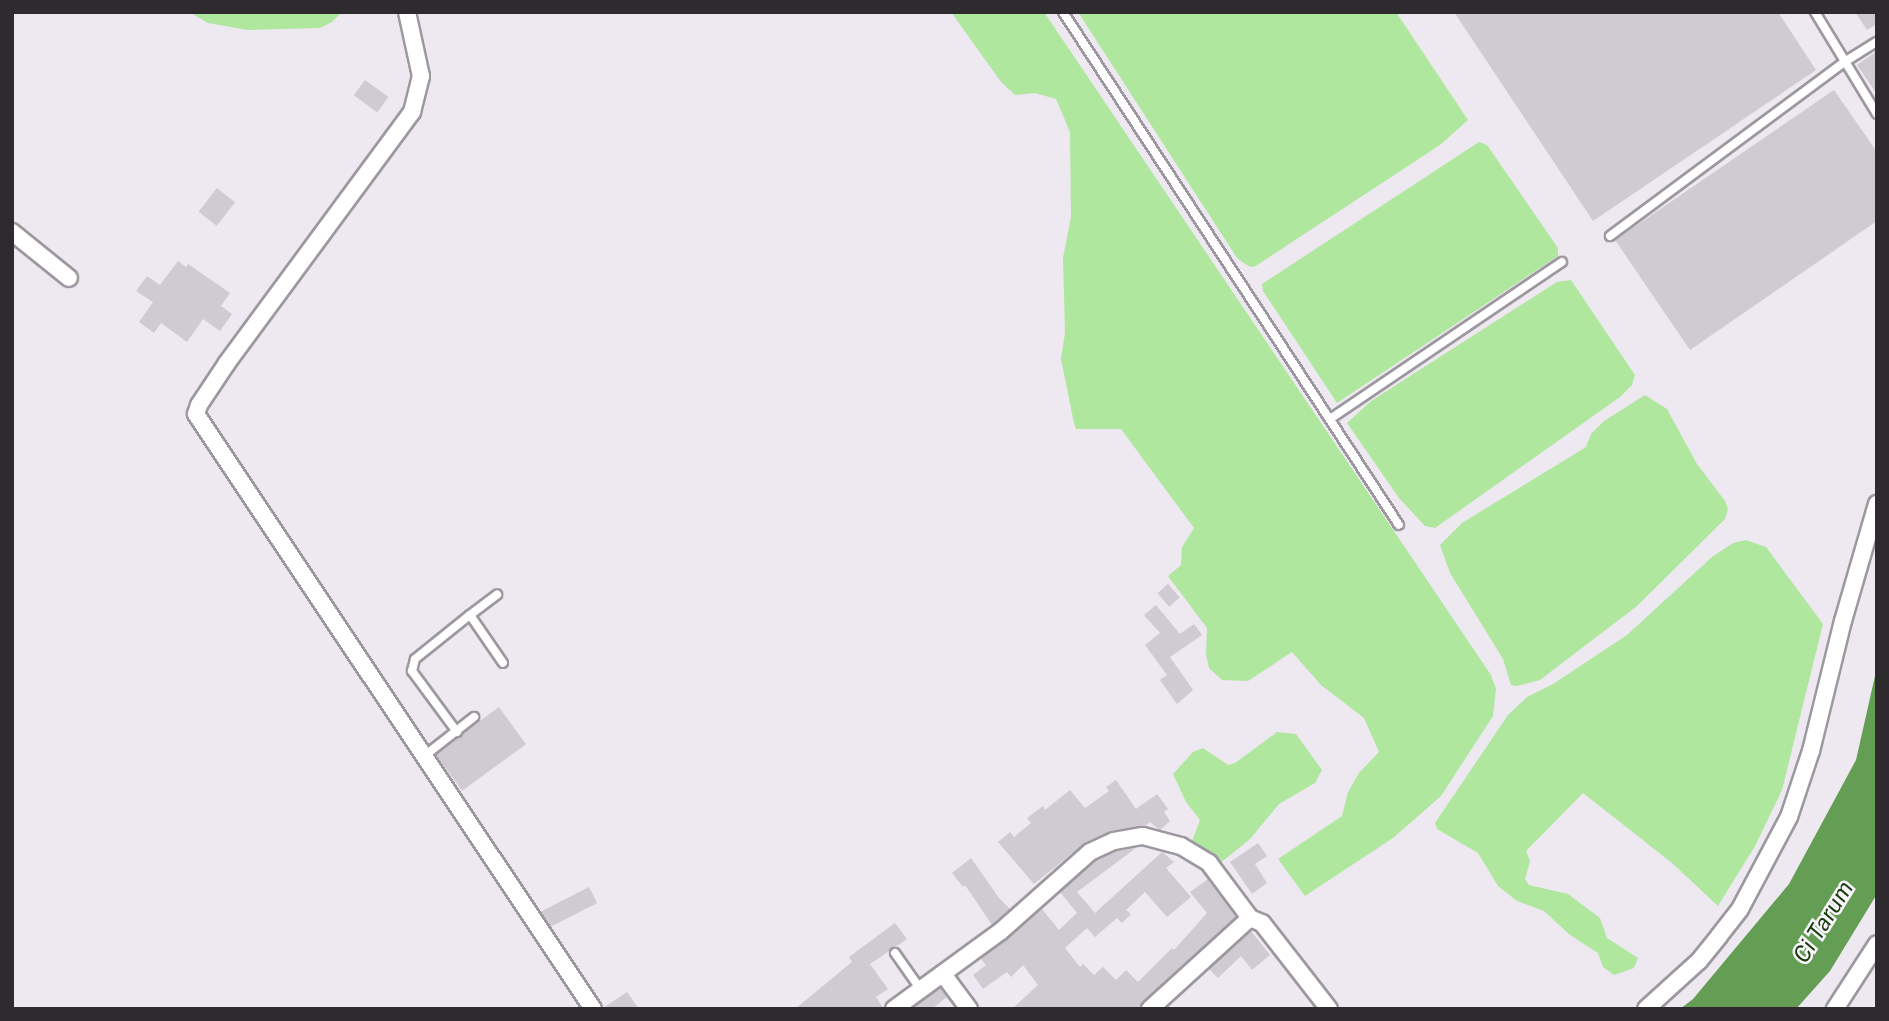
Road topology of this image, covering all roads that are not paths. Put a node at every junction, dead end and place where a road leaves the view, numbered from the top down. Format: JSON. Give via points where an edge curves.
{"nodes":[{"id":1,"x":407,"y":12,"type":"edge"},
{"id":2,"x":1063,"y":12,"type":"edge"},
{"id":3,"x":1815,"y":12,"type":"edge"},
{"id":4,"x":1877,"y":42,"type":"edge"},
{"id":5,"x":1846,"y":61,"type":"junction"},
{"id":6,"x":1877,"y":114,"type":"edge"},
{"id":7,"x":12,"y":232,"type":"edge"},
{"id":8,"x":1610,"y":236,"type":"dead end"},
{"id":9,"x":1562,"y":262,"type":"dead end"},
{"id":10,"x":69,"y":278,"type":"dead end"},
{"id":11,"x":1330,"y":419,"type":"junction"},
{"id":12,"x":1877,"y":504,"type":"edge"},
{"id":13,"x":1399,"y":524,"type":"dead end"},
{"id":14,"x":497,"y":595,"type":"dead end"},
{"id":15,"x":470,"y":615,"type":"junction"},
{"id":16,"x":503,"y":663,"type":"dead end"},
{"id":17,"x":474,"y":717,"type":"dead end"},
{"id":18,"x":457,"y":732,"type":"junction"},
{"id":19,"x":423,"y":757,"type":"junction"},
{"id":20,"x":1250,"y":918,"type":"junction"},
{"id":21,"x":1877,"y":944,"type":"edge"},
{"id":22,"x":895,"y":953,"type":"dead end"},
{"id":23,"x":943,"y":974,"type":"junction"},
{"id":24,"x":921,"y":990,"type":"junction"},
{"id":25,"x":593,"y":1009,"type":"edge"},
{"id":26,"x":894,"y":1009,"type":"edge"},
{"id":27,"x":969,"y":1009,"type":"edge"},
{"id":28,"x":1150,"y":1009,"type":"edge"},
{"id":29,"x":1329,"y":1009,"type":"edge"},
{"id":30,"x":1646,"y":1009,"type":"edge"},
{"id":31,"x":1835,"y":1009,"type":"edge"}],
"edges":[{"from":1,"to":19,"type":"street","via":[[421,76],[412,112],[227,363],[197,414]]},
{"from":2,"to":11,"type":"lane"},
{"from":3,"to":5,"type":"lane"},
{"from":4,"to":5,"type":"lane"},
{"from":5,"to":6,"type":"lane"},
{"from":5,"to":8,"type":"lane"},
{"from":7,"to":10,"type":"street"},
{"from":9,"to":11,"type":"lane"},
{"from":11,"to":13,"type":"lane"},
{"from":12,"to":30,"type":"street","via":[[1789,817],[1740,909],[1699,961]]},
{"from":14,"to":15,"type":"lane"},
{"from":15,"to":16,"type":"lane"},
{"from":15,"to":18,"type":"lane","via":[[412,663],[412,671]]},
{"from":17,"to":18,"type":"lane"},
{"from":18,"to":19,"type":"lane"},
{"from":19,"to":25,"type":"street"},
{"from":20,"to":23,"type":"street","via":[[1198,855],[1152,838],[1130,836],[1090,852],[1001,931]]},
{"from":20,"to":28,"type":"street"},
{"from":20,"to":29,"type":"street","via":[[1262,923]]},
{"from":21,"to":31,"type":"street"},
{"from":22,"to":24,"type":"lane"},
{"from":23,"to":24,"type":"street"},
{"from":23,"to":27,"type":"street"},
{"from":24,"to":26,"type":"street"}]}
